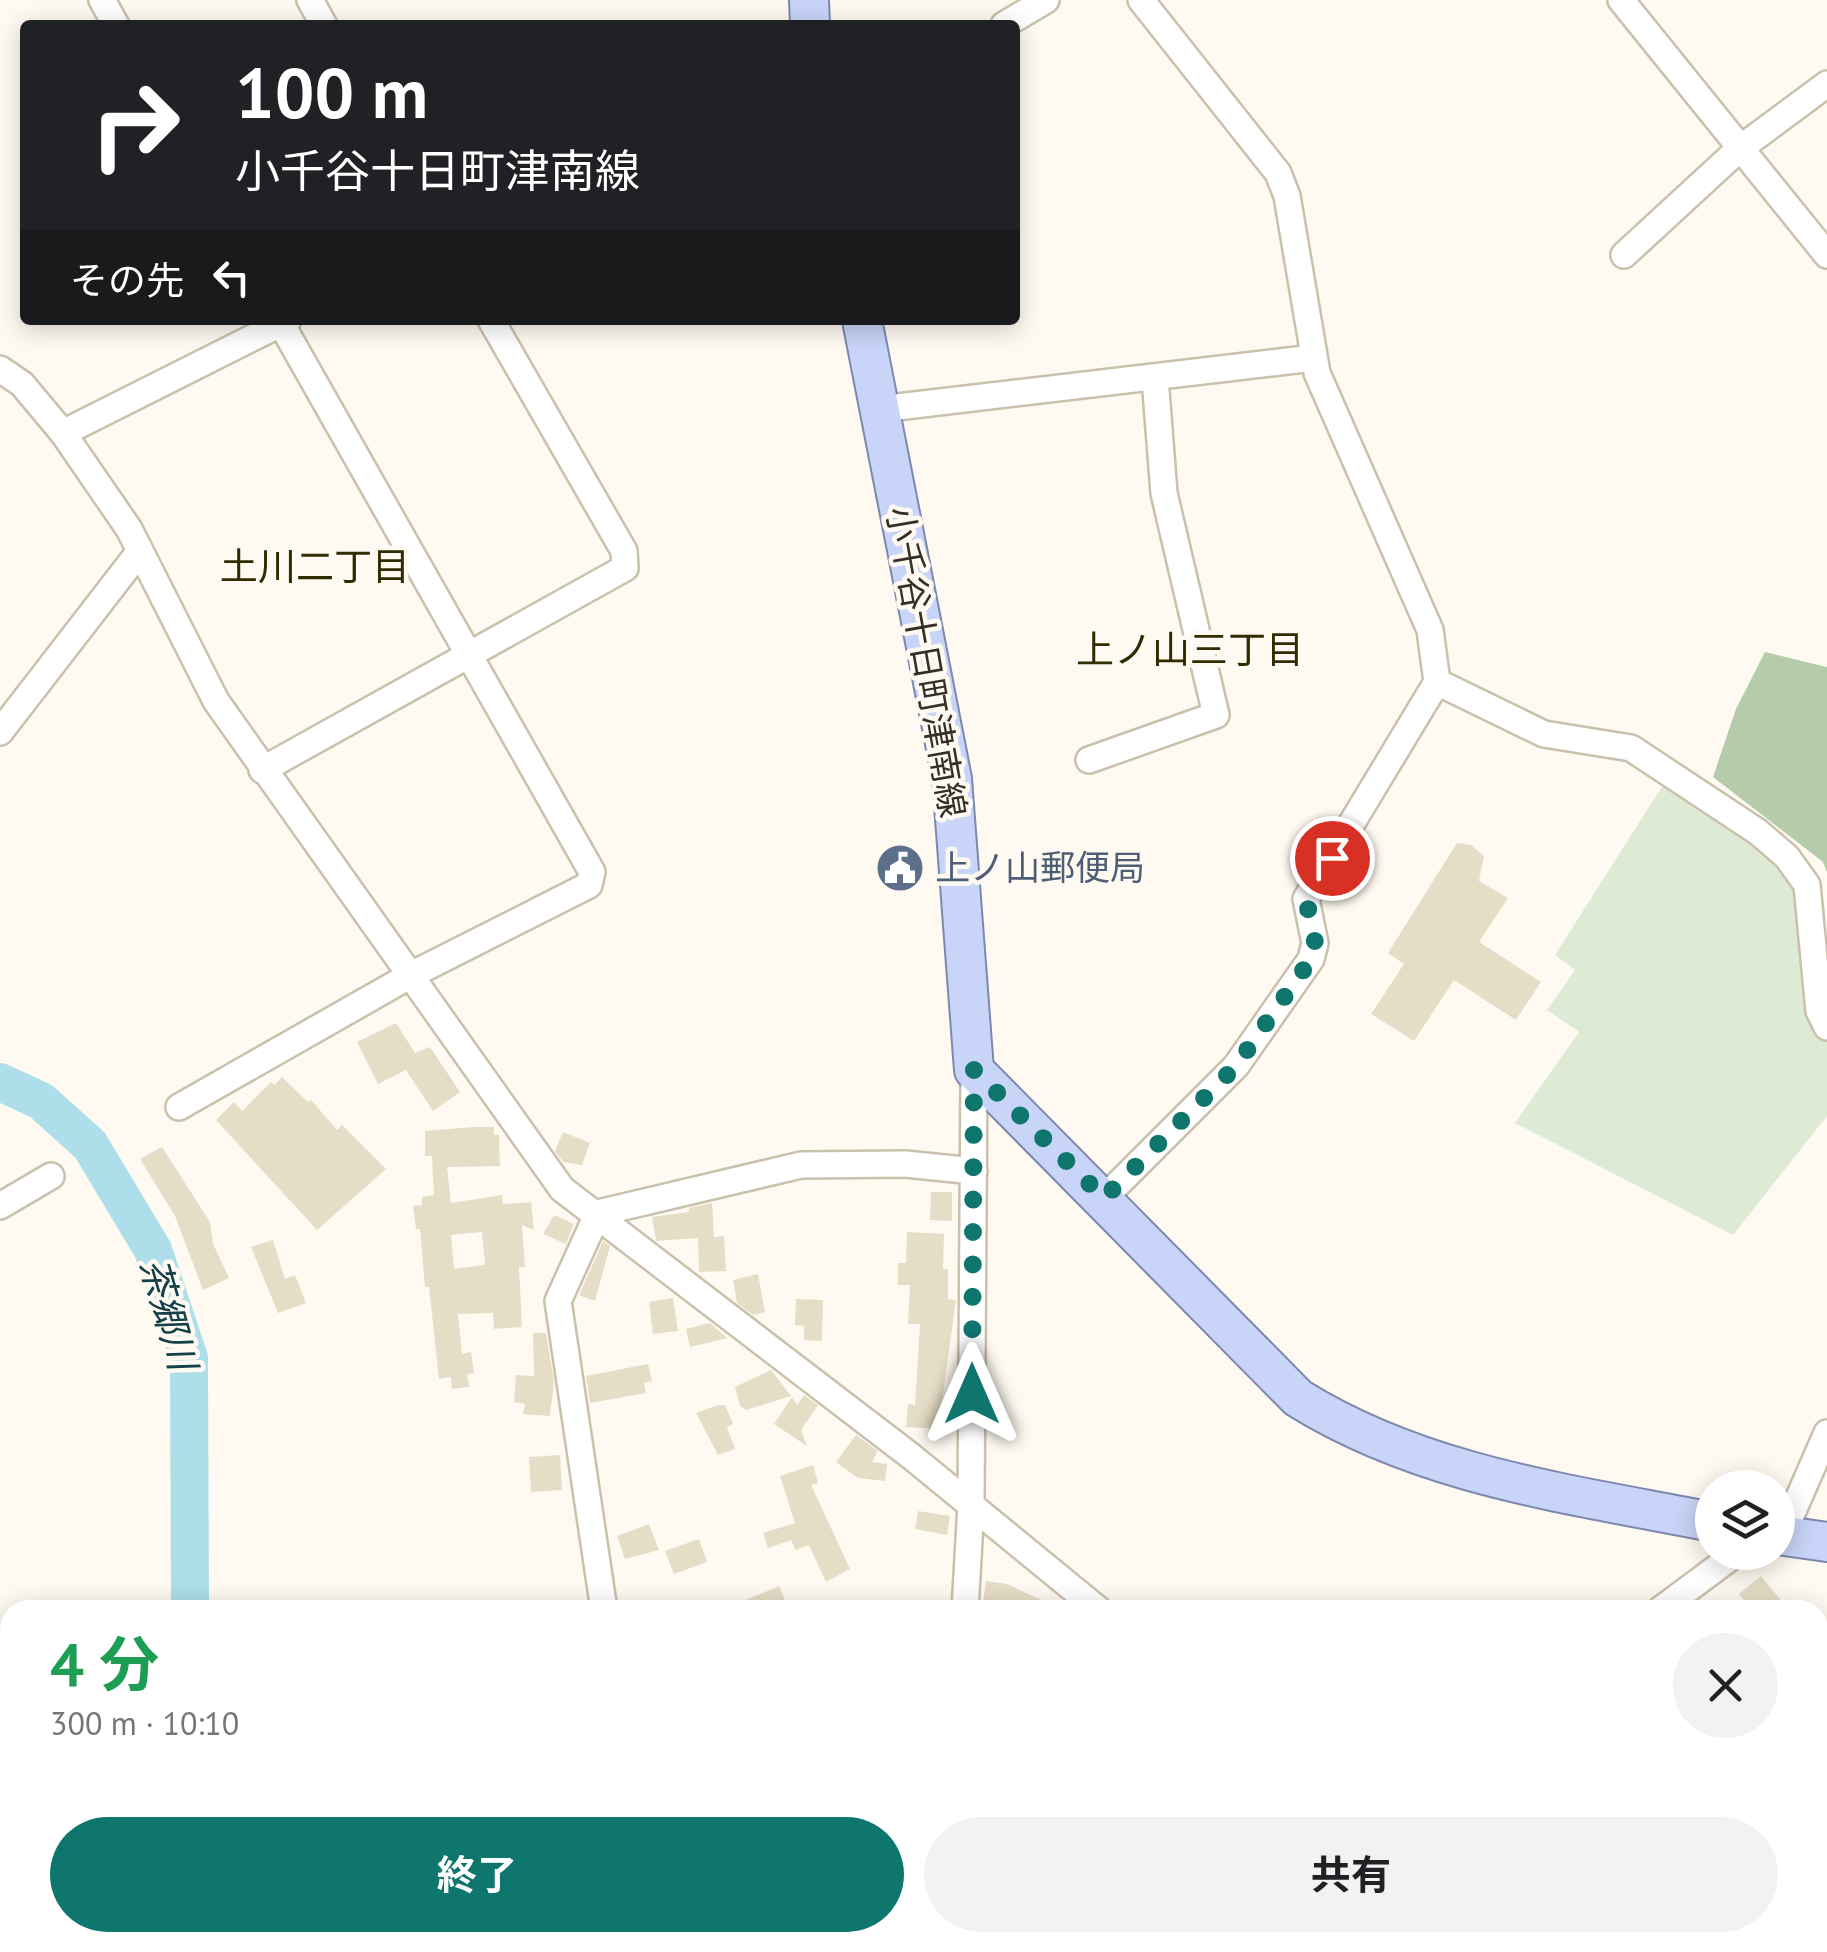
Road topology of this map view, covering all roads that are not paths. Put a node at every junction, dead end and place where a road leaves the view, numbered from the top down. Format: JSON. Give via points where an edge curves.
{"nodes":[{"id":1,"x":1046,"y":0,"type":"edge"},
{"id":2,"x":1141,"y":0,"type":"edge"},
{"id":3,"x":1621,"y":0,"type":"edge"},
{"id":4,"x":1012,"y":20,"type":"edge"},
{"id":5,"x":1827,"y":84,"type":"edge"},
{"id":6,"x":1738,"y":150,"type":"junction"},
{"id":7,"x":1624,"y":255,"type":"dead end"},
{"id":8,"x":1827,"y":255,"type":"edge"},
{"id":9,"x":274,"y":325,"type":"edge"},
{"id":10,"x":284,"y":325,"type":"edge"},
{"id":11,"x":495,"y":325,"type":"edge"},
{"id":12,"x":863,"y":325,"type":"edge"},
{"id":13,"x":1313,"y":358,"type":"junction"},
{"id":14,"x":0,"y":369,"type":"edge"},
{"id":15,"x":1154,"y":378,"type":"junction"},
{"id":16,"x":880,"y":409,"type":"junction"},
{"id":17,"x":63,"y":433,"type":"junction"},
{"id":18,"x":140,"y":552,"type":"junction"},
{"id":19,"x":467,"y":653,"type":"junction"},
{"id":20,"x":1437,"y":682,"type":"junction"},
{"id":21,"x":0,"y":732,"type":"edge"},
{"id":22,"x":1089,"y":760,"type":"dead end"},
{"id":23,"x":262,"y":770,"type":"junction"},
{"id":24,"x":411,"y":975,"type":"junction"},
{"id":25,"x":1827,"y":1027,"type":"edge"},
{"id":26,"x":974,"y":1070,"type":"junction"},
{"id":27,"x":179,"y":1107,"type":"dead end"},
{"id":28,"x":974,"y":1170,"type":"junction"},
{"id":29,"x":51,"y":1176,"type":"dead end"},
{"id":30,"x":1104,"y":1198,"type":"junction"},
{"id":31,"x":0,"y":1206,"type":"edge"},
{"id":32,"x":598,"y":1213,"type":"junction"},
{"id":33,"x":1827,"y":1433,"type":"edge"},
{"id":34,"x":1795,"y":1503,"type":"edge"},
{"id":35,"x":972,"y":1505,"type":"junction"},
{"id":36,"x":1695,"y":1519,"type":"edge"},
{"id":37,"x":1795,"y":1538,"type":"edge"},
{"id":38,"x":1827,"y":1542,"type":"edge"},
{"id":39,"x":1714,"y":1570,"type":"edge"},
{"id":40,"x":603,"y":1600,"type":"edge"},
{"id":41,"x":966,"y":1600,"type":"edge"},
{"id":42,"x":1087,"y":1600,"type":"edge"},
{"id":43,"x":1673,"y":1600,"type":"edge"}],
"edges":[{"from":1,"to":4,"type":"street"},
{"from":2,"to":13,"type":"street","via":[[1278,173]]},
{"from":3,"to":6,"type":"street"},
{"from":5,"to":6,"type":"street"},
{"from":6,"to":7,"type":"street"},
{"from":6,"to":8,"type":"street"},
{"from":9,"to":17,"type":"street"},
{"from":10,"to":19,"type":"street"},
{"from":11,"to":19,"type":"street","via":[[624,551],[625,568]]},
{"from":12,"to":16,"type":"main road","name":"小千谷十日町津南線"},
{"from":13,"to":15,"type":"street"},
{"from":13,"to":20,"type":"street","via":[[1430,630]]},
{"from":14,"to":17,"type":"street","via":[[22,384]]},
{"from":15,"to":16,"type":"street"},
{"from":15,"to":22,"type":"street","via":[[1164,493],[1216,715]]},
{"from":16,"to":26,"type":"main road","name":"小千谷十日町津南線","via":[[952,779]]},
{"from":17,"to":18,"type":"street"},
{"from":18,"to":21,"type":"street"},
{"from":18,"to":23,"type":"street","via":[[216,701]]},
{"from":19,"to":23,"type":"street"},
{"from":19,"to":24,"type":"street","via":[[592,872],[589,885]]},
{"from":20,"to":25,"type":"street","via":[[1544,734],[1631,748],[1787,856],[1807,885],[1819,1011]]},
{"from":20,"to":30,"type":"street","via":[[1306,899],[1315,942],[1311,959],[1236,1066]]},
{"from":23,"to":24,"type":"street"},
{"from":24,"to":27,"type":"street"},
{"from":24,"to":32,"type":"street","via":[[562,1189]]},
{"from":26,"to":28,"type":"street"},
{"from":26,"to":30,"type":"main road"},
{"from":28,"to":32,"type":"street","via":[[801,1165]]},
{"from":28,"to":35,"type":"street"},
{"from":29,"to":31,"type":"street"},
{"from":30,"to":36,"type":"main road","via":[[1298,1398],[1338,1422],[1476,1475]]},
{"from":32,"to":35,"type":"street"},
{"from":32,"to":40,"type":"street","via":[[558,1301]]},
{"from":33,"to":34,"type":"street"},
{"from":35,"to":41,"type":"street"},
{"from":35,"to":42,"type":"street"},
{"from":37,"to":38,"type":"main road"},
{"from":39,"to":43,"type":"street"}]}
